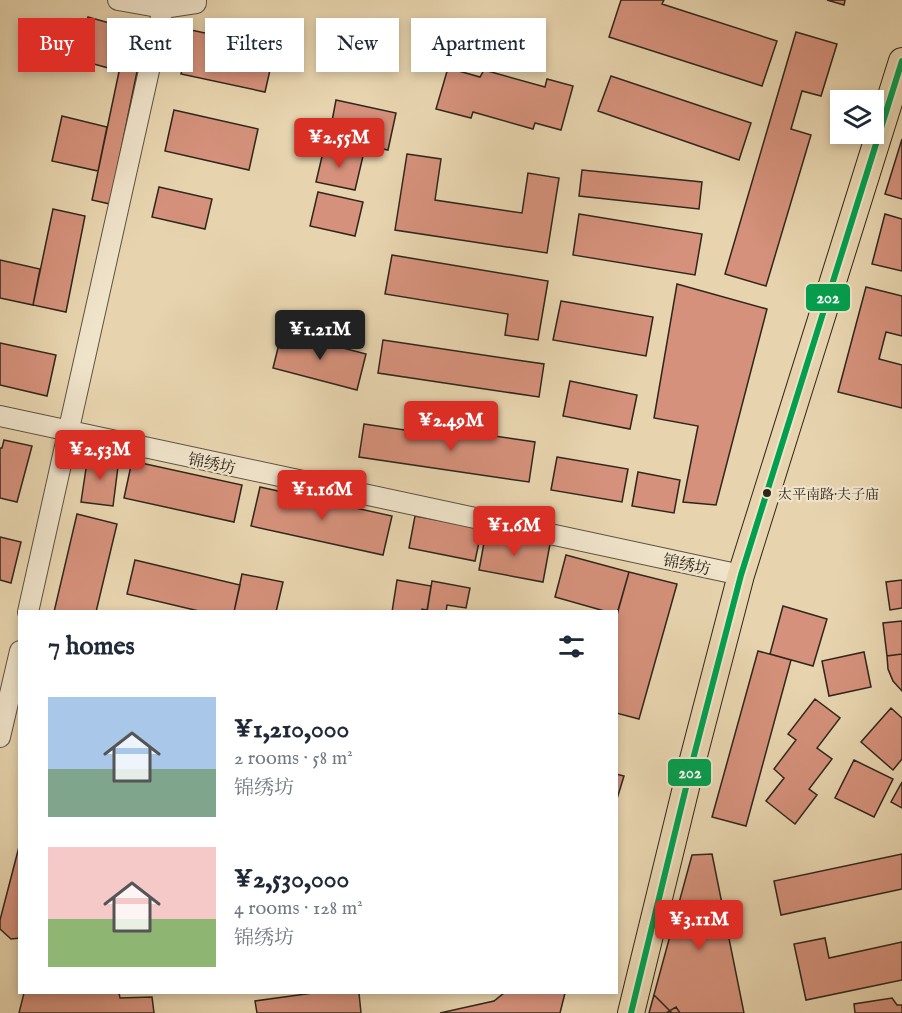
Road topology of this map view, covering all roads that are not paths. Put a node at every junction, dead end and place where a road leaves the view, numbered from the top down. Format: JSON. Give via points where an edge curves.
{"nodes":[{"id":1,"x":118,"y":0,"type":"edge"},
{"id":2,"x":196,"y":0,"type":"edge"},
{"id":3,"x":163,"y":8,"type":"junction"},
{"id":4,"x":902,"y":61,"type":"edge"},
{"id":5,"x":0,"y":416,"type":"edge"},
{"id":6,"x":69,"y":432,"type":"junction"},
{"id":7,"x":741,"y":575,"type":"junction"},
{"id":8,"x":28,"y":610,"type":"edge"},
{"id":9,"x":18,"y":660,"type":"edge"},
{"id":10,"x":0,"y":736,"type":"edge"},
{"id":11,"x":631,"y":1013,"type":"edge"}],
"edges":[{"from":1,"to":3,"type":"street"},
{"from":2,"to":3,"type":"street"},
{"from":3,"to":6,"type":"street"},
{"from":4,"to":7,"type":"main road"},
{"from":5,"to":6,"type":"street","name":"锦绣坊"},
{"from":6,"to":7,"type":"street","name":"锦绣坊"},
{"from":6,"to":8,"type":"street"},
{"from":7,"to":11,"type":"main road"},
{"from":9,"to":10,"type":"street"}]}
